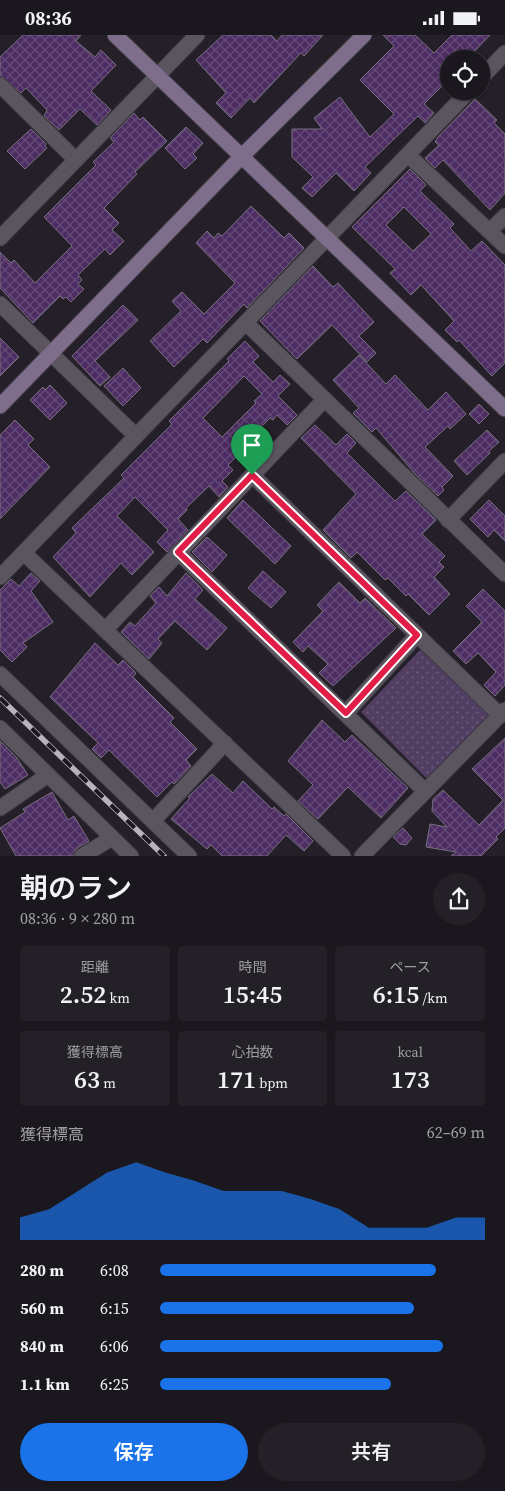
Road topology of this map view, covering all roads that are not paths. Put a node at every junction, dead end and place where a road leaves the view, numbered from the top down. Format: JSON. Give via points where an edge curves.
{"nodes":[{"id":1,"x":115,"y":35,"type":"edge"},
{"id":2,"x":197,"y":35,"type":"edge"},
{"id":3,"x":364,"y":35,"type":"edge"},
{"id":4,"x":505,"y":53,"type":"edge"},
{"id":5,"x":490,"y":69,"type":"edge"},
{"id":6,"x":158,"y":77,"type":"junction"},
{"id":7,"x":0,"y":85,"type":"edge"},
{"id":8,"x":460,"y":100,"type":"edge"},
{"id":9,"x":408,"y":155,"type":"junction"},
{"id":10,"x":242,"y":156,"type":"junction"},
{"id":11,"x":75,"y":159,"type":"junction"},
{"id":12,"x":505,"y":216,"type":"edge"},
{"id":13,"x":490,"y":231,"type":"junction"},
{"id":14,"x":0,"y":238,"type":"edge"},
{"id":15,"x":329,"y":238,"type":"junction"},
{"id":16,"x":505,"y":245,"type":"edge"},
{"id":17,"x":0,"y":304,"type":"edge"},
{"id":18,"x":246,"y":323,"type":"junction"},
{"id":19,"x":52,"y":355,"type":"junction"},
{"id":20,"x":324,"y":400,"type":"junction"},
{"id":21,"x":0,"y":406,"type":"edge"},
{"id":22,"x":505,"y":409,"type":"edge"},
{"id":23,"x":136,"y":437,"type":"junction"},
{"id":24,"x":505,"y":461,"type":"edge"},
{"id":25,"x":252,"y":475,"type":"junction"},
{"id":26,"x":448,"y":520,"type":"junction"},
{"id":27,"x":178,"y":552,"type":"junction"},
{"id":28,"x":24,"y":553,"type":"junction"},
{"id":29,"x":505,"y":574,"type":"edge"},
{"id":30,"x":0,"y":577,"type":"edge"},
{"id":31,"x":104,"y":630,"type":"junction"},
{"id":32,"x":417,"y":635,"type":"junction"},
{"id":33,"x":0,"y":674,"type":"edge"},
{"id":34,"x":502,"y":712,"type":"edge"},
{"id":35,"x":346,"y":713,"type":"junction"},
{"id":36,"x":0,"y":728,"type":"edge"},
{"id":37,"x":225,"y":743,"type":"junction"},
{"id":38,"x":48,"y":775,"type":"junction"},
{"id":39,"x":425,"y":791,"type":"junction"},
{"id":40,"x":0,"y":808,"type":"edge"},
{"id":41,"x":153,"y":821,"type":"junction"},
{"id":42,"x":112,"y":838,"type":"junction"},
{"id":43,"x":82,"y":856,"type":"edge"},
{"id":44,"x":131,"y":856,"type":"edge"},
{"id":45,"x":190,"y":856,"type":"edge"},
{"id":46,"x":343,"y":856,"type":"edge"},
{"id":47,"x":362,"y":856,"type":"edge"}],
"edges":[{"from":1,"to":6,"type":"street"},
{"from":2,"to":6,"type":"street"},
{"from":3,"to":10,"type":"street"},
{"from":4,"to":5,"type":"street"},
{"from":6,"to":10,"type":"street"},
{"from":6,"to":11,"type":"street"},
{"from":7,"to":11,"type":"street"},
{"from":8,"to":9,"type":"street"},
{"from":9,"to":13,"type":"street"},
{"from":9,"to":15,"type":"street"},
{"from":10,"to":15,"type":"street"},
{"from":10,"to":19,"type":"street"},
{"from":11,"to":14,"type":"street"},
{"from":12,"to":13,"type":"street"},
{"from":13,"to":16,"type":"street"},
{"from":15,"to":18,"type":"street"},
{"from":15,"to":22,"type":"street"},
{"from":17,"to":19,"type":"street"},
{"from":18,"to":20,"type":"street"},
{"from":18,"to":23,"type":"street"},
{"from":19,"to":21,"type":"street"},
{"from":19,"to":23,"type":"street"},
{"from":20,"to":25,"type":"street"},
{"from":20,"to":26,"type":"street"},
{"from":23,"to":28,"type":"street"},
{"from":24,"to":26,"type":"street"},
{"from":25,"to":27,"type":"street"},
{"from":25,"to":32,"type":"street"},
{"from":26,"to":29,"type":"street"},
{"from":27,"to":31,"type":"street"},
{"from":27,"to":35,"type":"street"},
{"from":28,"to":30,"type":"street"},
{"from":28,"to":31,"type":"street"},
{"from":31,"to":37,"type":"street"},
{"from":32,"to":34,"type":"street"},
{"from":32,"to":35,"type":"street"},
{"from":33,"to":41,"type":"street"},
{"from":34,"to":39,"type":"street"},
{"from":35,"to":39,"type":"street"},
{"from":36,"to":38,"type":"street"},
{"from":37,"to":41,"type":"street"},
{"from":37,"to":46,"type":"street"},
{"from":38,"to":40,"type":"street"},
{"from":38,"to":42,"type":"street"},
{"from":39,"to":47,"type":"street"},
{"from":41,"to":45,"type":"street"},
{"from":42,"to":43,"type":"street"},
{"from":42,"to":44,"type":"street"}]}
